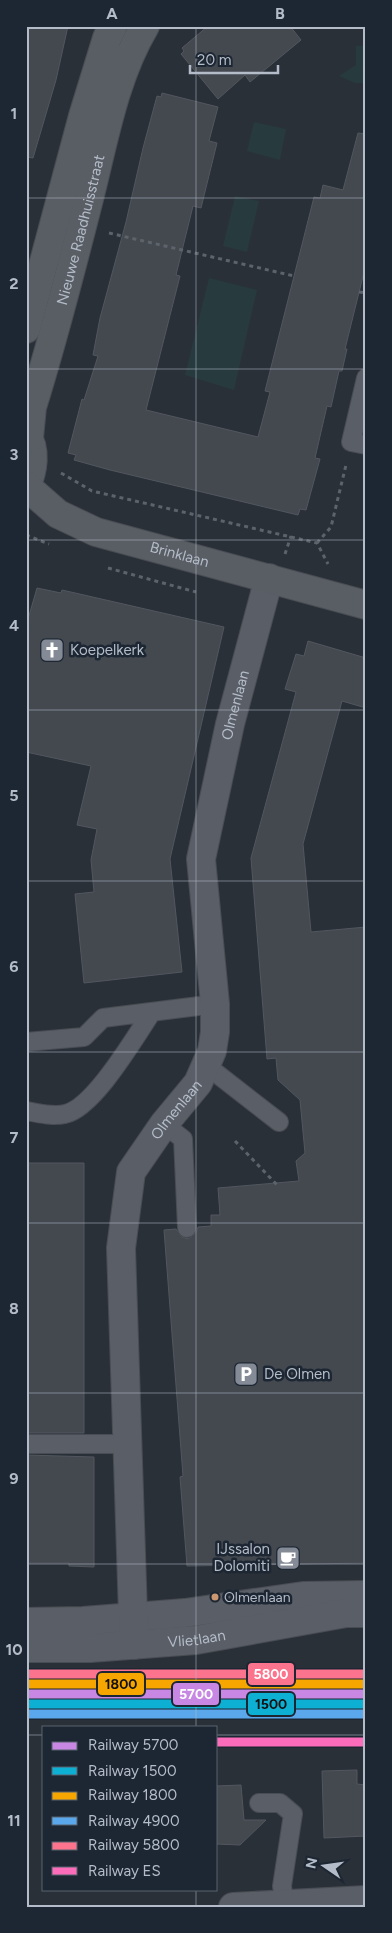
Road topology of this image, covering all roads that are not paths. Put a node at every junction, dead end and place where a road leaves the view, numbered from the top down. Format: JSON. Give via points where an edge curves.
{"nodes":[{"id":1,"x":113,"y":26,"type":"edge"},
{"id":2,"x":145,"y":26,"type":"edge"},
{"id":3,"x":35,"y":264,"type":"edge"},
{"id":4,"x":59,"y":309,"type":"junction"},
{"id":5,"x":26,"y":329,"type":"edge"},
{"id":6,"x":366,"y":378,"type":"edge"},
{"id":7,"x":27,"y":436,"type":"edge"},
{"id":8,"x":358,"y":443,"type":"edge"},
{"id":9,"x":26,"y":487,"type":"edge"},
{"id":10,"x":269,"y":578,"type":"junction"},
{"id":11,"x":355,"y":602,"type":"edge"},
{"id":12,"x":215,"y":1004,"type":"junction"},
{"id":13,"x":152,"y":1012,"type":"junction"},
{"id":14,"x":26,"y":1042,"type":"edge"},
{"id":15,"x":207,"y":1066,"type":"junction"},
{"id":16,"x":26,"y":1111,"type":"edge"},
{"id":17,"x":279,"y":1122,"type":"dead end"},
{"id":18,"x":164,"y":1124,"type":"junction"},
{"id":19,"x":187,"y":1228,"type":"dead end"},
{"id":20,"x":26,"y":1444,"type":"edge"},
{"id":21,"x":128,"y":1444,"type":"junction"},
{"id":22,"x":366,"y":1595,"type":"edge"},
{"id":23,"x":366,"y":1613,"type":"edge"},
{"id":24,"x":134,"y":1617,"type":"junction"},
{"id":25,"x":26,"y":1622,"type":"edge"},
{"id":26,"x":134,"y":1645,"type":"junction"},
{"id":27,"x":26,"y":1648,"type":"edge"},
{"id":28,"x":259,"y":1803,"type":"dead end"},
{"id":29,"x":366,"y":1900,"type":"edge"},
{"id":30,"x":284,"y":1906,"type":"edge"},
{"id":31,"x":233,"y":1907,"type":"edge"}],
"edges":[{"from":1,"to":3,"type":"street","name":"Nieuwe Raadhuisstraat","via":[[106,38]]},
{"from":2,"to":4,"type":"street","name":"Nieuwe Raadhuisstraat","via":[[132,48],[108,122]]},
{"from":3,"to":4,"type":"lane","via":[[53,275],[59,286]]},
{"from":3,"to":5,"type":"street","name":"Nieuwe Raadhuisstraat"},
{"from":4,"to":7,"type":"street","name":"Nieuwe Raadhuisstraat"},
{"from":6,"to":8,"type":"lane"},
{"from":7,"to":9,"type":"street","name":"Nieuwe Raadhuisstraat","via":[[32,471]]},
{"from":9,"to":10,"type":"street","name":"Brinklaan","via":[[58,514],[96,532]]},
{"from":10,"to":11,"type":"street","name":"Brinklaan"},
{"from":10,"to":12,"type":"street","name":"Olmenlaan","via":[[230,724],[201,859]]},
{"from":12,"to":13,"type":"lane"},
{"from":12,"to":15,"type":"street","name":"Olmenlaan","via":[[215,1032]]},
{"from":13,"to":14,"type":"lane","via":[[103,1018],[84,1036]]},
{"from":13,"to":16,"type":"lane","via":[[94,1096],[79,1108],[66,1114],[52,1115]]},
{"from":15,"to":17,"type":"lane"},
{"from":15,"to":18,"type":"street","name":"Olmenlaan","via":[[198,1084]]},
{"from":18,"to":19,"type":"lane","via":[[183,1139]]},
{"from":18,"to":21,"type":"street","name":"Olmenlaan","via":[[131,1172],[121,1248]]},
{"from":20,"to":21,"type":"lane"},
{"from":21,"to":24,"type":"street","name":"Olmenlaan"},
{"from":22,"to":24,"type":"street","name":"Vlietlaan","via":[[303,1596]]},
{"from":23,"to":26,"type":"street","name":"Vlietlaan","via":[[346,1613],[196,1640]]},
{"from":24,"to":25,"type":"street","name":"Vlietlaan","via":[[83,1622]]},
{"from":24,"to":26,"type":"street","name":"Olmenlaan"},
{"from":26,"to":27,"type":"street","name":"Vlietlaan"},
{"from":28,"to":30,"type":"lane","via":[[280,1803],[293,1814],[282,1886]]},
{"from":29,"to":30,"type":"street"},
{"from":30,"to":31,"type":"street"}]}
